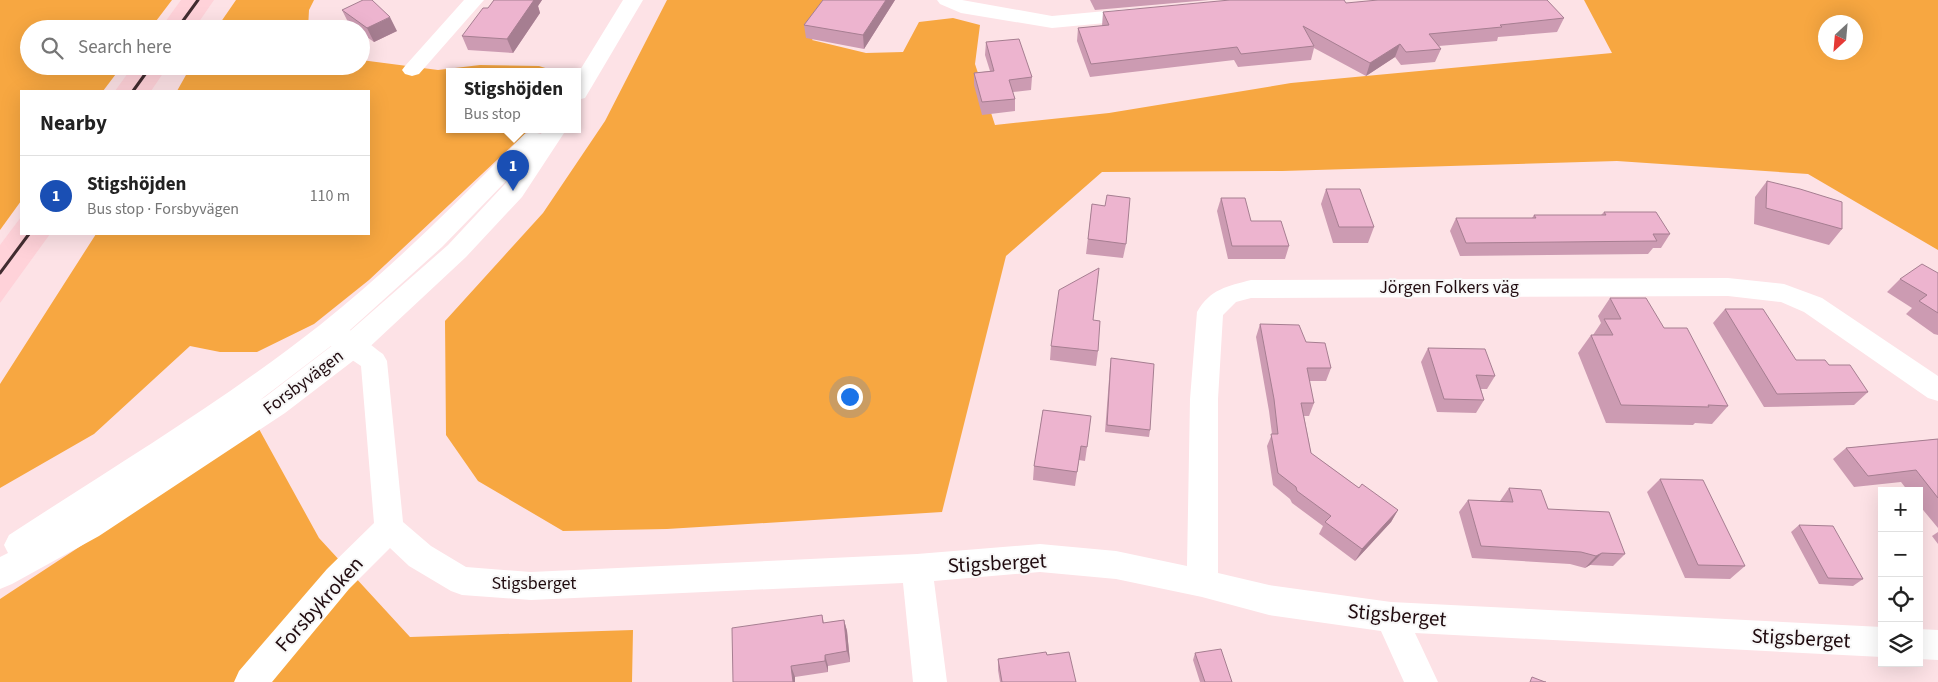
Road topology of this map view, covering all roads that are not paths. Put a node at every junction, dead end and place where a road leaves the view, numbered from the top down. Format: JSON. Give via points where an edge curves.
{"nodes":[{"id":1,"x":474,"y":0,"type":"edge"},
{"id":2,"x":632,"y":0,"type":"edge"},
{"id":3,"x":948,"y":0,"type":"edge"},
{"id":4,"x":1158,"y":12,"type":"edge"},
{"id":5,"x":412,"y":70,"type":"dead end"},
{"id":6,"x":583,"y":79,"type":"edge"},
{"id":7,"x":539,"y":133,"type":"edge"},
{"id":8,"x":553,"y":133,"type":"edge"},
{"id":9,"x":342,"y":339,"type":"junction"},
{"id":10,"x":1938,"y":390,"type":"edge"},
{"id":11,"x":389,"y":528,"type":"junction"},
{"id":12,"x":0,"y":558,"type":"edge"},
{"id":13,"x":917,"y":568,"type":"junction"},
{"id":14,"x":0,"y":574,"type":"edge"},
{"id":15,"x":1202,"y":582,"type":"junction"},
{"id":16,"x":1391,"y":617,"type":"junction"},
{"id":17,"x":1878,"y":642,"type":"edge"},
{"id":18,"x":1923,"y":644,"type":"edge"},
{"id":19,"x":1938,"y":645,"type":"edge"},
{"id":20,"x":251,"y":682,"type":"edge"},
{"id":21,"x":930,"y":682,"type":"edge"},
{"id":22,"x":1421,"y":682,"type":"edge"}],
"edges":[{"from":1,"to":5,"type":"street"},
{"from":2,"to":6,"type":"street"},
{"from":3,"to":4,"type":"street","via":[[961,7],[1052,22]]},
{"from":7,"to":9,"type":"street","name":"Forsbyvägen"},
{"from":8,"to":9,"type":"street","name":"Forsbyvägen","via":[[507,197],[457,251]]},
{"from":9,"to":11,"type":"street","via":[[374,361]]},
{"from":9,"to":12,"type":"street","name":"Forsbyvägen","via":[[251,391]]},
{"from":9,"to":14,"type":"street","name":"Forsbyvägen","via":[[276,405],[88,526]]},
{"from":10,"to":15,"type":"street","name":"Jörgen Folkers väg","via":[[1813,305],[1784,293],[1728,287],[1251,288],[1228,295],[1210,312],[1204,399]]},
{"from":11,"to":13,"type":"street","name":"Stigsberget","via":[[420,556],[462,581],[531,586]]},
{"from":11,"to":20,"type":"street","name":"Forsbykroken","via":[[338,579]]},
{"from":13,"to":15,"type":"street","name":"Stigsberget","via":[[1040,558],[1116,565]]},
{"from":13,"to":21,"type":"street"},
{"from":15,"to":16,"type":"street","name":"Stigsberget","via":[[1269,600]]},
{"from":16,"to":17,"type":"street","name":"Stigsberget"},
{"from":16,"to":22,"type":"street"},
{"from":18,"to":19,"type":"street"}]}
